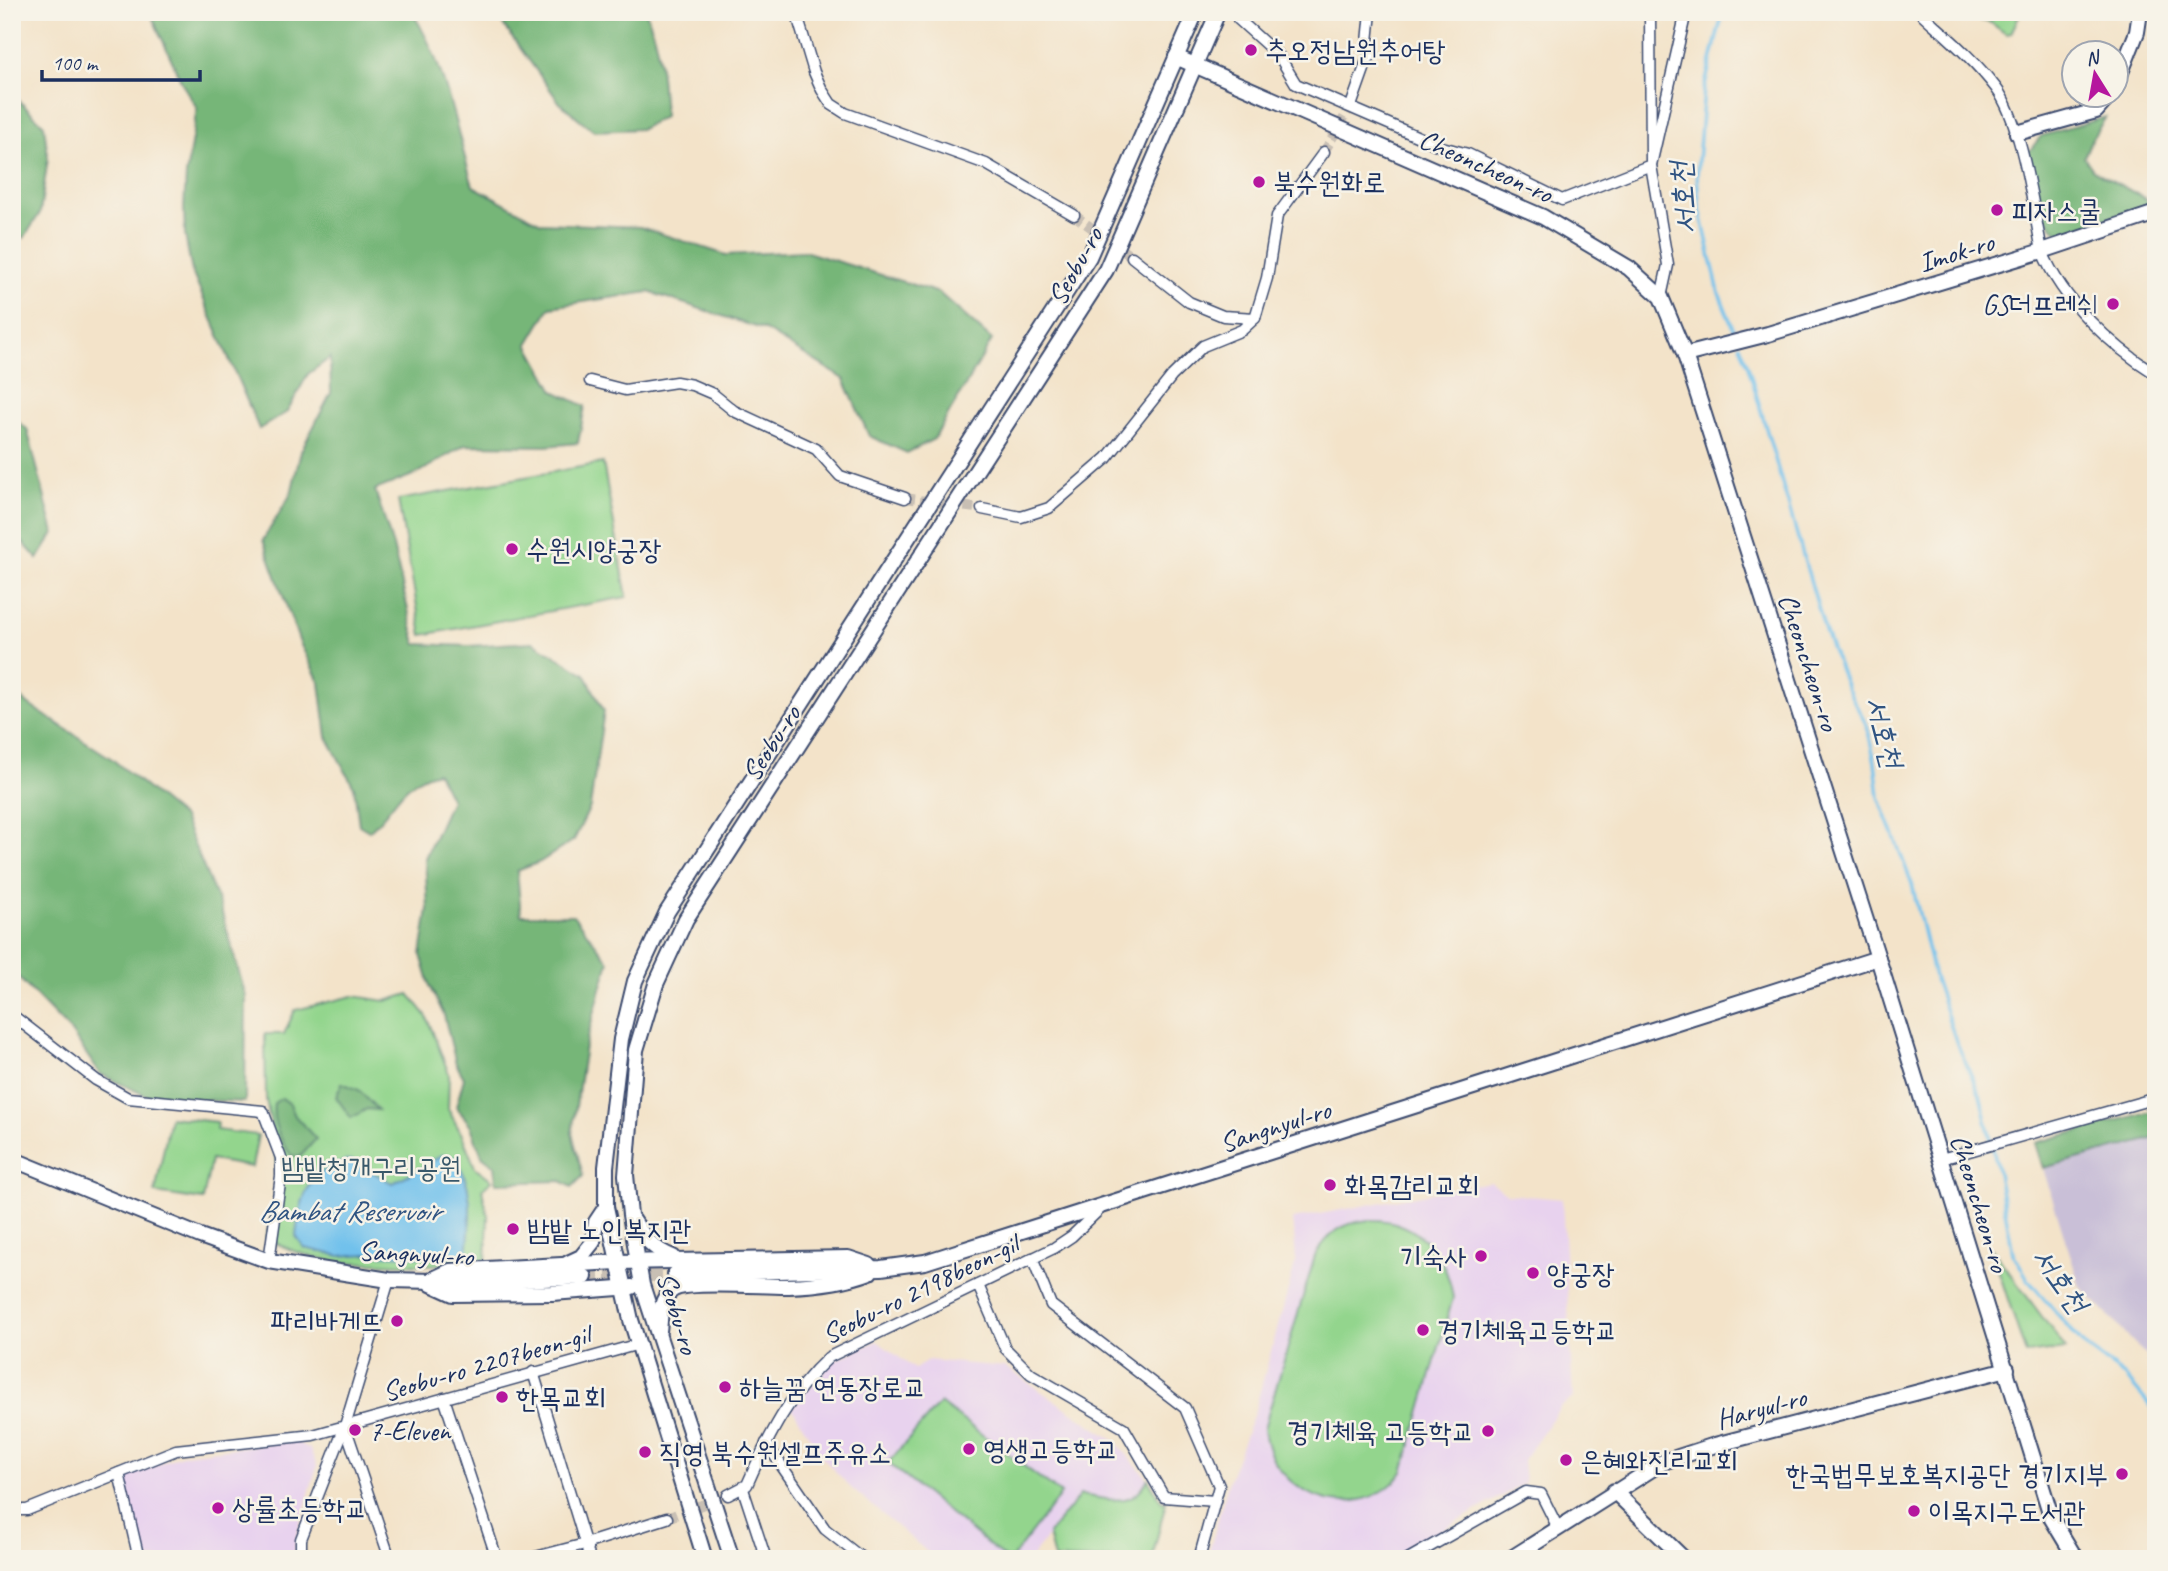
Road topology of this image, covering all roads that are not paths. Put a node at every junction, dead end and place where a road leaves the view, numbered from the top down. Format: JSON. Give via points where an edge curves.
{"nodes":[{"id":1,"x":796,"y":12,"type":"edge"},
{"id":2,"x":1196,"y":12,"type":"edge"},
{"id":3,"x":1217,"y":12,"type":"edge"},
{"id":4,"x":1371,"y":12,"type":"edge"},
{"id":5,"x":1650,"y":12,"type":"edge"},
{"id":6,"x":1686,"y":12,"type":"edge"},
{"id":7,"x":1920,"y":12,"type":"edge"},
{"id":8,"x":2140,"y":12,"type":"edge"},
{"id":9,"x":1238,"y":19,"type":"dead end"},
{"id":10,"x":2130,"y":50,"type":"edge"},
{"id":11,"x":1176,"y":57,"type":"junction"},
{"id":12,"x":1194,"y":65,"type":"junction"},
{"id":13,"x":1351,"y":106,"type":"junction"},
{"id":14,"x":2099,"y":108,"type":"edge"},
{"id":15,"x":2017,"y":134,"type":"junction"},
{"id":16,"x":1324,"y":152,"type":"tunnel mouth"},
{"id":17,"x":1651,"y":165,"type":"junction"},
{"id":18,"x":2156,"y":213,"type":"edge"},
{"id":19,"x":1074,"y":215,"type":"tunnel mouth"},
{"id":20,"x":2042,"y":251,"type":"junction"},
{"id":21,"x":1132,"y":257,"type":"tunnel mouth"},
{"id":22,"x":1661,"y":297,"type":"junction"},
{"id":23,"x":1255,"y":318,"type":"junction"},
{"id":24,"x":1685,"y":355,"type":"junction"},
{"id":25,"x":2156,"y":374,"type":"edge"},
{"id":26,"x":590,"y":381,"type":"dead end"},
{"id":27,"x":905,"y":498,"type":"tunnel mouth"},
{"id":28,"x":982,"y":509,"type":"tunnel mouth"},
{"id":29,"x":1878,"y":958,"type":"junction"},
{"id":30,"x":12,"y":1015,"type":"edge"},
{"id":31,"x":2156,"y":1098,"type":"edge"},
{"id":32,"x":12,"y":1159,"type":"edge"},
{"id":33,"x":1941,"y":1159,"type":"junction"},
{"id":34,"x":1103,"y":1206,"type":"junction"},
{"id":35,"x":606,"y":1207,"type":"junction"},
{"id":36,"x":630,"y":1215,"type":"junction"},
{"id":37,"x":1032,"y":1258,"type":"junction"},
{"id":38,"x":269,"y":1261,"type":"junction"},
{"id":39,"x":637,"y":1261,"type":"junction"},
{"id":40,"x":618,"y":1262,"type":"junction"},
{"id":41,"x":562,"y":1265,"type":"junction"},
{"id":42,"x":678,"y":1267,"type":"junction"},
{"id":43,"x":881,"y":1268,"type":"junction"},
{"id":44,"x":584,"y":1277,"type":"tunnel mouth"},
{"id":45,"x":389,"y":1280,"type":"junction"},
{"id":46,"x":427,"y":1282,"type":"junction"},
{"id":47,"x":978,"y":1284,"type":"junction"},
{"id":48,"x":642,"y":1285,"type":"junction"},
{"id":49,"x":624,"y":1289,"type":"junction"},
{"id":50,"x":659,"y":1338,"type":"junction"},
{"id":51,"x":639,"y":1344,"type":"junction"},
{"id":52,"x":2007,"y":1369,"type":"junction"},
{"id":53,"x":533,"y":1372,"type":"junction"},
{"id":54,"x":444,"y":1398,"type":"junction"},
{"id":55,"x":345,"y":1426,"type":"junction"},
{"id":56,"x":766,"y":1443,"type":"junction"},
{"id":57,"x":118,"y":1473,"type":"junction"},
{"id":58,"x":743,"y":1489,"type":"junction"},
{"id":59,"x":1614,"y":1491,"type":"junction"},
{"id":60,"x":728,"y":1495,"type":"tunnel mouth"},
{"id":61,"x":1215,"y":1502,"type":"junction"},
{"id":62,"x":12,"y":1510,"type":"edge"},
{"id":63,"x":667,"y":1518,"type":"tunnel mouth"},
{"id":64,"x":1558,"y":1528,"type":"junction"},
{"id":65,"x":585,"y":1544,"type":"junction"},
{"id":66,"x":139,"y":1559,"type":"edge"},
{"id":67,"x":301,"y":1559,"type":"edge"},
{"id":68,"x":390,"y":1559,"type":"edge"},
{"id":69,"x":497,"y":1559,"type":"edge"},
{"id":70,"x":528,"y":1559,"type":"edge"},
{"id":71,"x":590,"y":1559,"type":"edge"},
{"id":72,"x":705,"y":1559,"type":"edge"},
{"id":73,"x":732,"y":1559,"type":"edge"},
{"id":74,"x":766,"y":1559,"type":"edge"},
{"id":75,"x":863,"y":1559,"type":"edge"},
{"id":76,"x":1199,"y":1559,"type":"edge"},
{"id":77,"x":1408,"y":1559,"type":"edge"},
{"id":78,"x":1510,"y":1559,"type":"edge"},
{"id":79,"x":1684,"y":1559,"type":"edge"},
{"id":80,"x":2076,"y":1559,"type":"edge"}],
"edges":[{"from":1,"to":19,"type":"street","via":[[814,72],[831,104],[986,164]]},
{"from":2,"to":11,"type":"street","name":"Seobu-ro"},
{"from":3,"to":12,"type":"street","name":"Seobu-ro"},
{"from":4,"to":13,"type":"street","via":[[1368,41],[1374,54],[1368,58]]},
{"from":5,"to":17,"type":"street"},
{"from":6,"to":17,"type":"street"},
{"from":7,"to":15,"type":"street","via":[[1997,89]]},
{"from":8,"to":10,"type":"street"},
{"from":9,"to":13,"type":"street","via":[[1279,56],[1296,84]]},
{"from":11,"to":12,"type":"street","name":"Cheoncheon-ro"},
{"from":11,"to":35,"type":"street","name":"Seobu-ro","via":[[1089,257],[667,912],[635,981],[621,1039],[606,1167]]},
{"from":12,"to":22,"type":"street","name":"Cheoncheon-ro","via":[[1543,218],[1629,268]]},
{"from":12,"to":36,"type":"street","name":"Seobu-ro","via":[[1106,270],[687,919],[656,984],[636,1050],[626,1175]]},
{"from":13,"to":17,"type":"street","via":[[1468,154],[1562,200]]},
{"from":14,"to":15,"type":"street"},
{"from":15,"to":20,"type":"street"},
{"from":16,"to":23,"type":"street","via":[[1277,216]]},
{"from":17,"to":22,"type":"street","via":[[1668,265]]},
{"from":18,"to":20,"type":"street","name":"Imok-ro"},
{"from":20,"to":24,"type":"street","name":"Imok-ro"},
{"from":20,"to":25,"type":"street","via":[[2074,303],[2129,357]]},
{"from":21,"to":23,"type":"street","via":[[1189,302],[1223,316]]},
{"from":22,"to":24,"type":"street","name":"Cheoncheon-ro"},
{"from":23,"to":28,"type":"street","via":[[1242,330],[1203,345],[1172,376],[1107,458],[1049,508],[1021,517]]},
{"from":24,"to":29,"type":"street","name":"Cheoncheon-ro"},
{"from":26,"to":27,"type":"street","via":[[625,390],[676,382],[692,385],[734,411],[816,449],[840,476]]},
{"from":29,"to":33,"type":"street","name":"Cheoncheon-ro"},
{"from":29,"to":34,"type":"street","name":"Sangnyul-ro"},
{"from":30,"to":38,"type":"street","via":[[96,1080],[128,1098],[263,1111],[281,1158]]},
{"from":31,"to":33,"type":"street"},
{"from":32,"to":38,"type":"street","name":"Sangnyul-ro"},
{"from":33,"to":52,"type":"street","name":"Cheoncheon-ro"},
{"from":34,"to":37,"type":"street","name":"Seobu-ro 2198beon-gil","via":[[1072,1236]]},
{"from":34,"to":43,"type":"street","name":"Sangnyul-ro","via":[[925,1262]]},
{"from":35,"to":40,"type":"street","name":"Seobu-ro"},
{"from":35,"to":41,"type":"street","via":[[596,1222],[593,1242],[581,1257]]},
{"from":36,"to":39,"type":"street","name":"Seobu-ro"},
{"from":36,"to":42,"type":"street","via":[[645,1240]]},
{"from":37,"to":47,"type":"street","name":"Seobu-ro 2198beon-gil"},
{"from":37,"to":61,"type":"street","via":[[1051,1305],[1185,1408],[1219,1486]]},
{"from":38,"to":45,"type":"street","name":"Sangnyul-ro"},
{"from":39,"to":40,"type":"street","name":"Sangnyul-ro"},
{"from":39,"to":42,"type":"street","name":"Sangnyul-ro"},
{"from":39,"to":48,"type":"street","name":"Seobu-ro"},
{"from":40,"to":41,"type":"street","name":"Sangnyul-ro"},
{"from":40,"to":49,"type":"street","name":"Seobu-ro"},
{"from":41,"to":46,"type":"street","name":"Sangnyul-ro","via":[[450,1271]]},
{"from":42,"to":43,"type":"street","name":"Sangnyul-ro"},
{"from":43,"to":50,"type":"street","via":[[850,1280],[672,1289],[662,1302]]},
{"from":44,"to":46,"type":"street","name":"Sangnyul-ro"},
{"from":45,"to":46,"type":"street","name":"Sangnyul-ro"},
{"from":45,"to":55,"type":"street"},
{"from":46,"to":49,"type":"street","via":[[453,1294]]},
{"from":47,"to":56,"type":"street","name":"Seobu-ro 2198beon-gil","via":[[828,1357],[791,1399]]},
{"from":47,"to":61,"type":"street","via":[[1005,1348],[1031,1374],[1124,1428],[1164,1497]]},
{"from":48,"to":49,"type":"street"},
{"from":48,"to":50,"type":"street","name":"Seobu-ro"},
{"from":49,"to":51,"type":"street","name":"Seobu-ro"},
{"from":50,"to":73,"type":"street","name":"Seobu-ro"},
{"from":51,"to":53,"type":"street","name":"Seobu-ro 2207beon-gil"},
{"from":51,"to":72,"type":"street","name":"Seobu-ro"},
{"from":52,"to":59,"type":"street","name":"Haryul-ro","via":[[1715,1445],[1663,1462]]},
{"from":52,"to":80,"type":"street","name":"Cheoncheon-ro","via":[[2052,1519]]},
{"from":53,"to":54,"type":"street","name":"Seobu-ro 2207beon-gil"},
{"from":53,"to":65,"type":"street"},
{"from":54,"to":55,"type":"street","name":"Seobu-ro 2207beon-gil"},
{"from":54,"to":69,"type":"street"},
{"from":55,"to":57,"type":"street","name":"Seobu-ro 2207beon-gil","via":[[313,1435],[176,1450]]},
{"from":55,"to":67,"type":"street","via":[[301,1539]]},
{"from":55,"to":68,"type":"street"},
{"from":56,"to":58,"type":"street","name":"Seobu-ro 2198beon-gil"},
{"from":56,"to":75,"type":"street","via":[[825,1529]]},
{"from":57,"to":62,"type":"street","name":"Seobu-ro 2207beon-gil","via":[[27,1510]]},
{"from":57,"to":66,"type":"street"},
{"from":58,"to":60,"type":"street"},
{"from":58,"to":74,"type":"street"},
{"from":59,"to":64,"type":"street","name":"Haryul-ro"},
{"from":59,"to":79,"type":"street"},
{"from":61,"to":76,"type":"street"},
{"from":63,"to":65,"type":"street"},
{"from":64,"to":77,"type":"street","via":[[1541,1494],[1526,1492]]},
{"from":64,"to":78,"type":"street","name":"Haryul-ro"},
{"from":65,"to":70,"type":"street"},
{"from":65,"to":71,"type":"street"}]}
